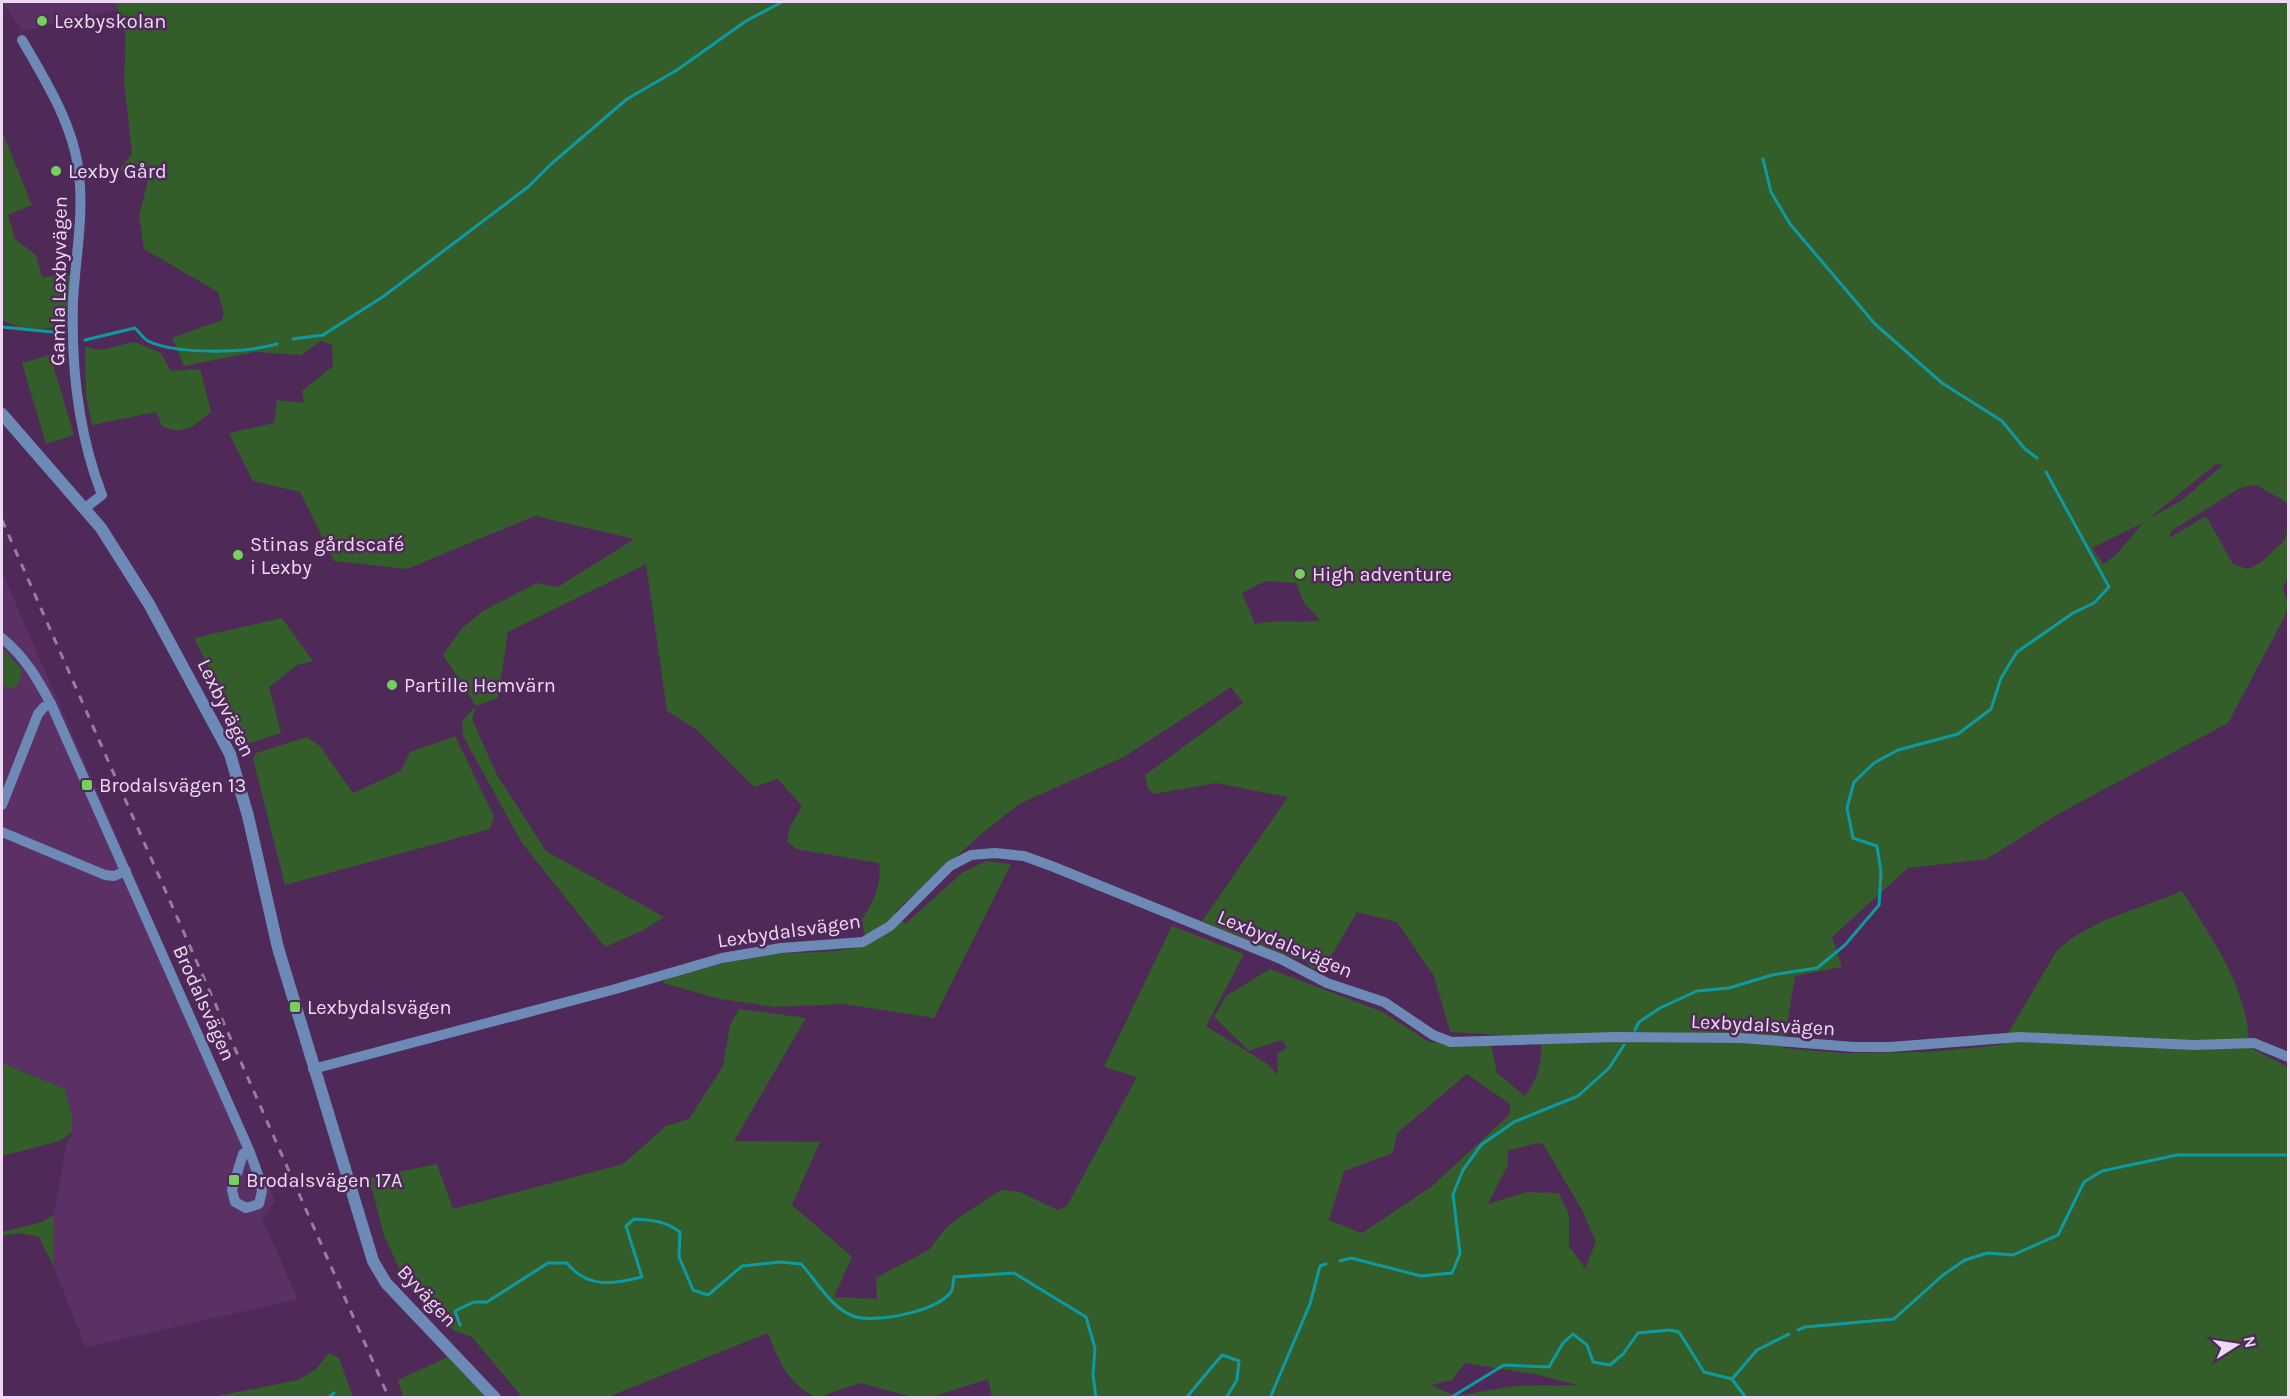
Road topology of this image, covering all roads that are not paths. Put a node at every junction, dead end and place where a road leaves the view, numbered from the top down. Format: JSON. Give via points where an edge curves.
{"nodes":[{"id":1,"x":22,"y":40,"type":"dead end"},
{"id":2,"x":2,"y":414,"type":"edge"},
{"id":3,"x":85,"y":508,"type":"junction"},
{"id":4,"x":2,"y":638,"type":"edge"},
{"id":5,"x":51,"y":704,"type":"junction"},
{"id":6,"x":2,"y":805,"type":"edge"},
{"id":7,"x":2,"y":832,"type":"edge"},
{"id":8,"x":126,"y":871,"type":"junction"},
{"id":9,"x":2289,"y":1057,"type":"edge"},
{"id":10,"x":313,"y":1069,"type":"junction"},
{"id":11,"x":249,"y":1150,"type":"junction"},
{"id":12,"x":495,"y":1398,"type":"edge"}],
"edges":[{"from":1,"to":3,"type":"street","name":"Gamla Lexbyvägen","via":[[62,116],[79,175],[74,360],[81,429],[102,495]]},
{"from":2,"to":3,"type":"street","name":"Lexbyvägen"},
{"from":3,"to":10,"type":"street","name":"Lexbyvägen","via":[[149,604],[230,754],[272,927]]},
{"from":4,"to":5,"type":"street","name":"Brodalsvägen","via":[[34,671]]},
{"from":5,"to":6,"type":"street","via":[[38,714]]},
{"from":5,"to":8,"type":"street","name":"Brodalsvägen"},
{"from":7,"to":8,"type":"street","via":[[105,875]]},
{"from":8,"to":11,"type":"street","name":"Brodalsvägen"},
{"from":9,"to":10,"type":"street","name":"Lexbydalsvägen","via":[[2254,1043],[2194,1045],[2020,1037],[1890,1047],[1741,1038],[1451,1041],[1433,1035],[1384,1002],[1327,983],[1281,959],[1023,856],[994,853],[971,855],[956,862],[890,926],[863,942],[781,948],[722,958]]},
{"from":10,"to":12,"type":"street","name":"Byvägen","via":[[378,1271]]},
{"from":11,"to":11,"type":"street","name":"Brodalsvägen","via":[[243,1154],[232,1190],[235,1202],[246,1208],[259,1204],[262,1191]]}]}
